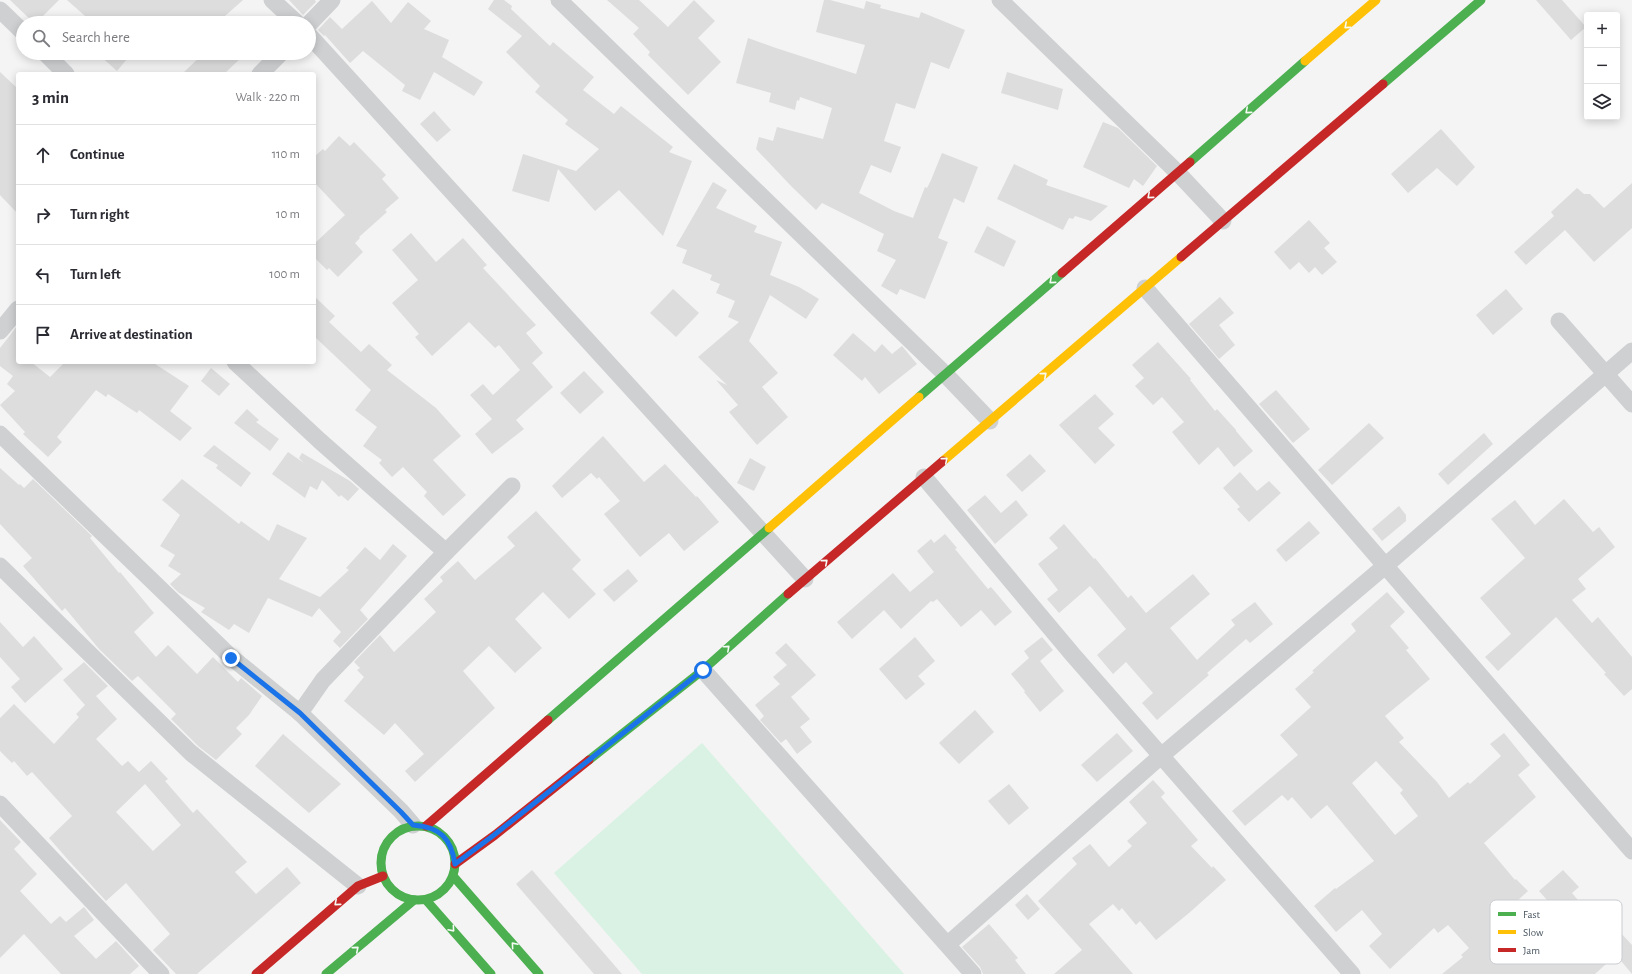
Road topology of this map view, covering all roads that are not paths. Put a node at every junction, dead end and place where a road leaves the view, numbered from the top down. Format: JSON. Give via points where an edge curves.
{"nodes":[{"id":1,"x":272,"y":0,"type":"edge"},
{"id":2,"x":332,"y":0,"type":"edge"},
{"id":3,"x":559,"y":0,"type":"edge"},
{"id":4,"x":1000,"y":0,"type":"edge"},
{"id":5,"x":1376,"y":0,"type":"edge"},
{"id":6,"x":1481,"y":0,"type":"edge"},
{"id":7,"x":0,"y":10,"type":"edge"},
{"id":8,"x":289,"y":16,"type":"edge"},
{"id":9,"x":316,"y":17,"type":"edge"},
{"id":10,"x":16,"y":25,"type":"edge"},
{"id":11,"x":316,"y":43,"type":"edge"},
{"id":12,"x":51,"y":60,"type":"edge"},
{"id":13,"x":274,"y":60,"type":"edge"},
{"id":14,"x":64,"y":72,"type":"edge"},
{"id":15,"x":262,"y":72,"type":"edge"},
{"id":16,"x":1177,"y":172,"type":"junction"},
{"id":17,"x":1223,"y":221,"type":"junction"},
{"id":18,"x":1145,"y":288,"type":"junction"},
{"id":19,"x":16,"y":311,"type":"edge"},
{"id":20,"x":1559,"y":321,"type":"dead end"},
{"id":21,"x":0,"y":331,"type":"edge"},
{"id":22,"x":1632,"y":351,"type":"edge"},
{"id":23,"x":237,"y":364,"type":"edge"},
{"id":24,"x":945,"y":374,"type":"junction"},
{"id":25,"x":1606,"y":374,"type":"junction"},
{"id":26,"x":1632,"y":404,"type":"edge"},
{"id":27,"x":990,"y":421,"type":"junction"},
{"id":28,"x":0,"y":434,"type":"edge"},
{"id":29,"x":924,"y":477,"type":"junction"},
{"id":30,"x":512,"y":486,"type":"dead end"},
{"id":31,"x":763,"y":533,"type":"junction"},
{"id":32,"x":446,"y":552,"type":"junction"},
{"id":33,"x":0,"y":566,"type":"edge"},
{"id":34,"x":1385,"y":566,"type":"junction"},
{"id":35,"x":805,"y":579,"type":"junction"},
{"id":36,"x":703,"y":670,"type":"junction"},
{"id":37,"x":300,"y":713,"type":"junction"},
{"id":38,"x":1161,"y":756,"type":"junction"},
{"id":39,"x":0,"y":804,"type":"edge"},
{"id":40,"x":419,"y":826,"type":"junction"},
{"id":41,"x":1632,"y":851,"type":"edge"},
{"id":42,"x":455,"y":864,"type":"junction"},
{"id":43,"x":382,"y":876,"type":"junction"},
{"id":44,"x":453,"y":876,"type":"junction"},
{"id":45,"x":358,"y":886,"type":"junction"},
{"id":46,"x":414,"y":900,"type":"junction"},
{"id":47,"x":426,"y":900,"type":"junction"},
{"id":48,"x":948,"y":944,"type":"junction"},
{"id":49,"x":161,"y":974,"type":"edge"},
{"id":50,"x":256,"y":974,"type":"edge"},
{"id":51,"x":326,"y":974,"type":"edge"},
{"id":52,"x":491,"y":974,"type":"edge"},
{"id":53,"x":539,"y":974,"type":"edge"},
{"id":54,"x":973,"y":974,"type":"edge"},
{"id":55,"x":1352,"y":974,"type":"edge"}],
"edges":[{"from":1,"to":8,"type":"street"},
{"from":2,"to":9,"type":"street"},
{"from":3,"to":24,"type":"street"},
{"from":4,"to":16,"type":"street"},
{"from":5,"to":16,"type":"main road","one_way":true},
{"from":6,"to":17,"type":"main road"},
{"from":7,"to":10,"type":"street"},
{"from":11,"to":31,"type":"street"},
{"from":12,"to":14,"type":"street"},
{"from":13,"to":15,"type":"street"},
{"from":16,"to":17,"type":"street"},
{"from":16,"to":24,"type":"main road","one_way":true},
{"from":17,"to":18,"type":"main road"},
{"from":27,"to":18,"type":"main road","one_way":true},
{"from":18,"to":34,"type":"street"},
{"from":19,"to":21,"type":"street"},
{"from":20,"to":25,"type":"street"},
{"from":22,"to":25,"type":"street"},
{"from":23,"to":32,"type":"street"},
{"from":24,"to":27,"type":"street"},
{"from":24,"to":31,"type":"main road"},
{"from":25,"to":26,"type":"street"},
{"from":25,"to":34,"type":"street"},
{"from":29,"to":27,"type":"main road","one_way":true},
{"from":28,"to":37,"type":"street","via":[[231,658]]},
{"from":35,"to":29,"type":"main road","one_way":true},
{"from":29,"to":38,"type":"street"},
{"from":30,"to":32,"type":"street"},
{"from":31,"to":35,"type":"street"},
{"from":31,"to":40,"type":"main road"},
{"from":32,"to":37,"type":"street","via":[[323,680]]},
{"from":33,"to":45,"type":"street","via":[[191,754]]},
{"from":34,"to":38,"type":"street"},
{"from":34,"to":41,"type":"street"},
{"from":36,"to":35,"type":"main road","one_way":true},
{"from":36,"to":42,"type":"main road"},
{"from":36,"to":48,"type":"street"},
{"from":37,"to":40,"type":"street","via":[[401,812]]},
{"from":38,"to":48,"type":"street"},
{"from":38,"to":55,"type":"street"},
{"from":39,"to":49,"type":"street"},
{"from":40,"to":42,"type":"main road","via":[[438,831],[447,840],[453,851]]},
{"from":40,"to":43,"type":"main road","via":[[402,828],[386,843],[381,854]]},
{"from":42,"to":44,"type":"main road"},
{"from":43,"to":45,"type":"main road"},
{"from":43,"to":46,"type":"main road","via":[[390,888],[400,896]]},
{"from":44,"to":47,"type":"main road","via":[[447,887],[438,895]]},
{"from":53,"to":44,"type":"main road","one_way":true},
{"from":45,"to":50,"type":"main road","one_way":true},
{"from":46,"to":47,"type":"main road"},
{"from":51,"to":46,"type":"main road","one_way":true},
{"from":47,"to":52,"type":"main road","one_way":true},
{"from":48,"to":54,"type":"street"}]}
